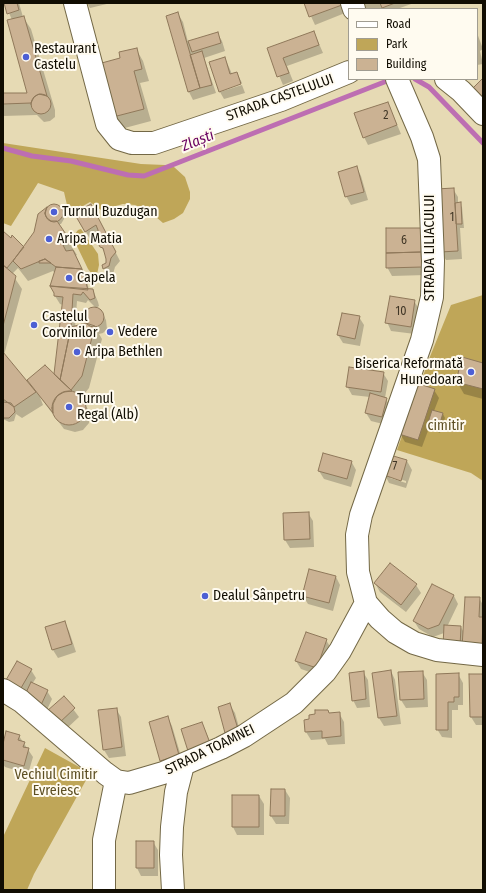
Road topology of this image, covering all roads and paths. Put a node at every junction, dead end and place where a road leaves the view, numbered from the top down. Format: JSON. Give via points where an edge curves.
{"nodes":[{"id":1,"x":75,"y":3,"type":"edge"},
{"id":2,"x":348,"y":72,"type":"edge"},
{"id":3,"x":397,"y":80,"type":"edge"},
{"id":4,"x":447,"y":80,"type":"edge"},
{"id":5,"x":483,"y":114,"type":"edge"},
{"id":6,"x":366,"y":602,"type":"junction"},
{"id":7,"x":483,"y":655,"type":"edge"},
{"id":8,"x":3,"y":690,"type":"edge"},
{"id":9,"x":183,"y":765,"type":"junction"},
{"id":10,"x":116,"y":780,"type":"junction"},
{"id":11,"x":104,"y":890,"type":"edge"},
{"id":12,"x":173,"y":890,"type":"edge"}],
"edges":[{"from":1,"to":2,"type":"street","name":"STRADA CASTELULUI","via":[[108,124],[119,139],[132,143],[154,143],[281,100]]},
{"from":3,"to":6,"type":"street","name":"STRADA LILIACULUI","via":[[422,136],[429,159],[432,297],[422,340],[361,515],[357,535],[358,572]]},
{"from":4,"to":5,"type":"street"},
{"from":6,"to":7,"type":"street","via":[[395,632],[414,642],[437,650]]},
{"from":6,"to":9,"type":"street","name":"STRADA TOAMNEI","via":[[347,640],[325,672],[294,703],[244,736]]},
{"from":8,"to":10,"type":"street","via":[[21,701]]},
{"from":9,"to":10,"type":"street","name":"STRADA TOAMNEI","via":[[129,783]]},
{"from":9,"to":12,"type":"street","via":[[176,792],[172,827]]},
{"from":10,"to":11,"type":"street","via":[[104,840]]}]}
